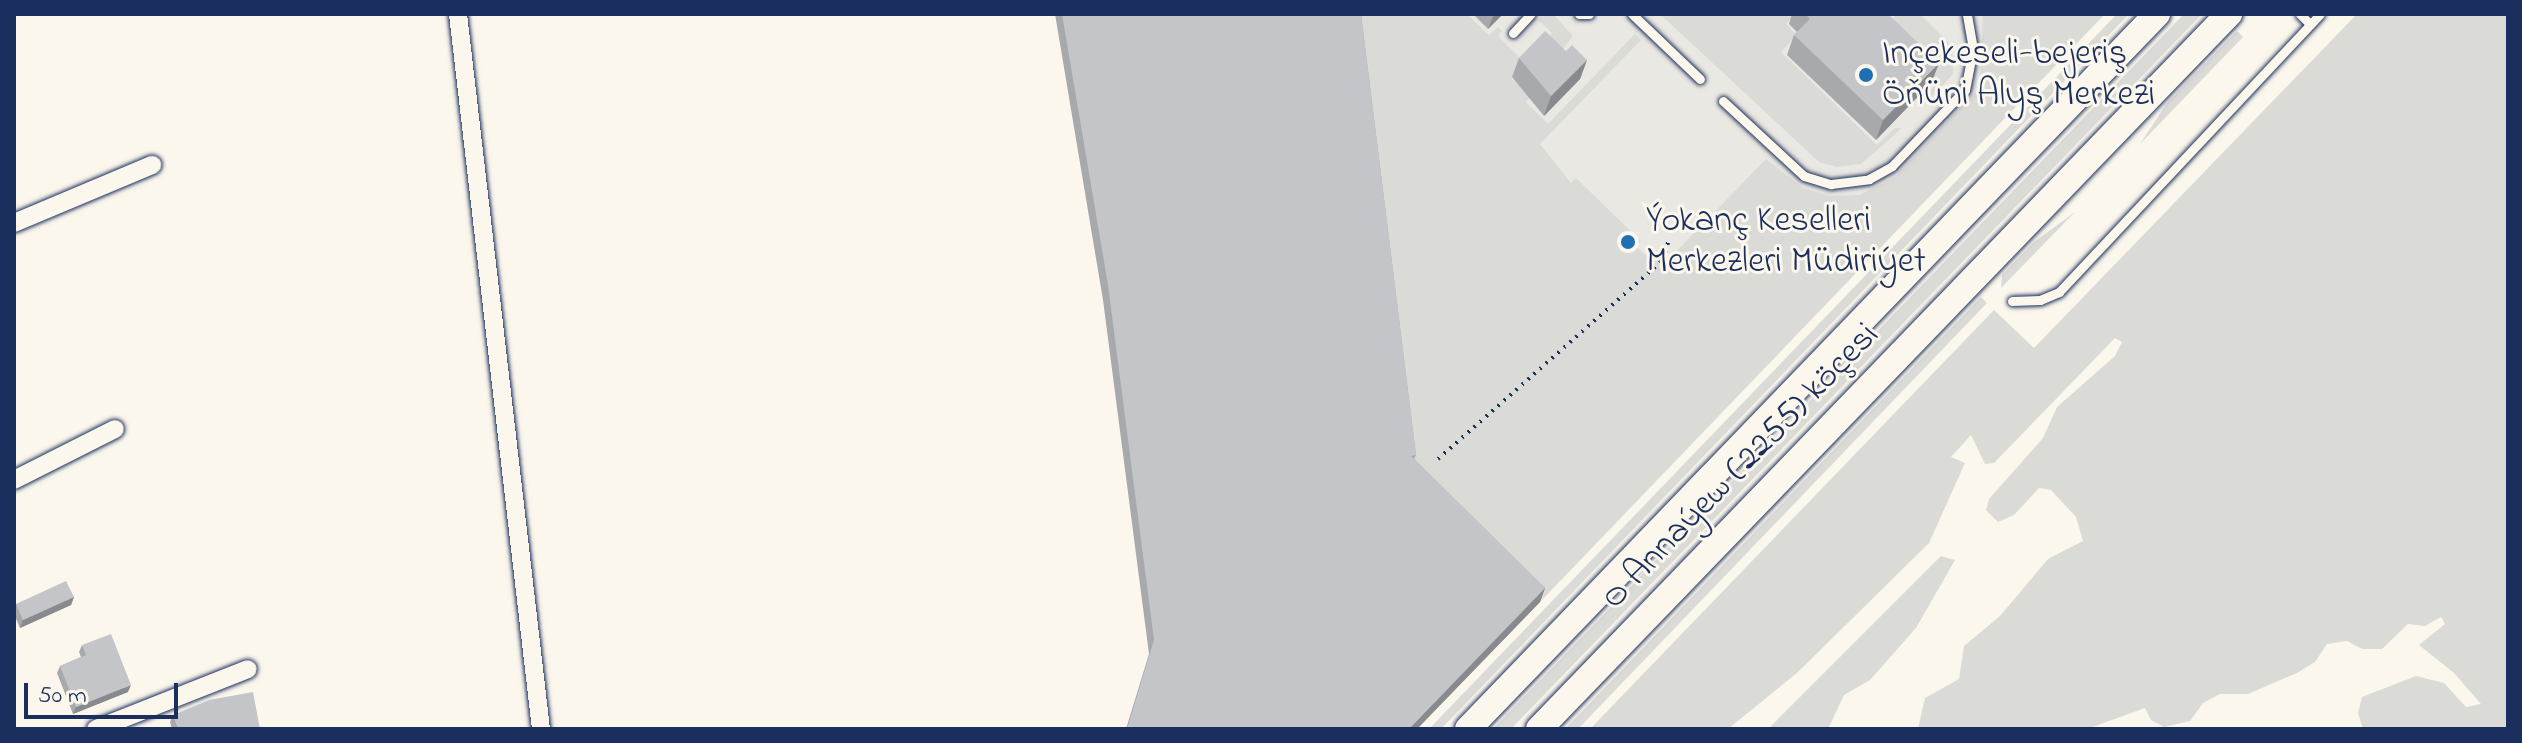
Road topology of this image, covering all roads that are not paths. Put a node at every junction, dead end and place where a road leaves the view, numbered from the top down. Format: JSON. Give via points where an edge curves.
{"nodes":[{"id":1,"x":458,"y":14,"type":"edge"},
{"id":2,"x":1531,"y":14,"type":"edge"},
{"id":3,"x":1579,"y":14,"type":"edge"},
{"id":4,"x":1589,"y":14,"type":"edge"},
{"id":5,"x":1632,"y":14,"type":"edge"},
{"id":6,"x":1967,"y":14,"type":"edge"},
{"id":7,"x":2157,"y":14,"type":"edge"},
{"id":8,"x":2229,"y":14,"type":"edge"},
{"id":9,"x":2300,"y":14,"type":"edge"},
{"id":10,"x":2320,"y":14,"type":"edge"},
{"id":11,"x":2310,"y":24,"type":"junction"},
{"id":12,"x":1513,"y":33,"type":"dead end"},
{"id":13,"x":1700,"y":79,"type":"dead end"},
{"id":14,"x":1723,"y":101,"type":"dead end"},
{"id":15,"x":152,"y":165,"type":"dead end"},
{"id":16,"x":14,"y":223,"type":"edge"},
{"id":17,"x":2012,"y":301,"type":"dead end"},
{"id":18,"x":115,"y":429,"type":"dead end"},
{"id":19,"x":14,"y":480,"type":"edge"},
{"id":20,"x":248,"y":669,"type":"dead end"},
{"id":21,"x":96,"y":729,"type":"edge"},
{"id":22,"x":541,"y":729,"type":"edge"},
{"id":23,"x":1468,"y":729,"type":"edge"},
{"id":24,"x":1539,"y":729,"type":"edge"}],
"edges":[{"from":1,"to":22,"type":"street"},
{"from":2,"to":12,"type":"lane"},
{"from":3,"to":4,"type":"lane"},
{"from":5,"to":13,"type":"lane"},
{"from":6,"to":14,"type":"lane","via":[[1973,58],[1965,90],[1892,166],[1869,179],[1831,184],[1804,176]]},
{"from":7,"to":23,"type":"main road","name":"O Annaýew (2255) köçesi"},
{"from":8,"to":24,"type":"main road","name":"O Annaýew (2255) köçesi"},
{"from":9,"to":11,"type":"lane"},
{"from":10,"to":11,"type":"lane"},
{"from":11,"to":17,"type":"lane","via":[[2059,292],[2040,300]]},
{"from":15,"to":16,"type":"street"},
{"from":18,"to":19,"type":"street"},
{"from":20,"to":21,"type":"street"}]}
